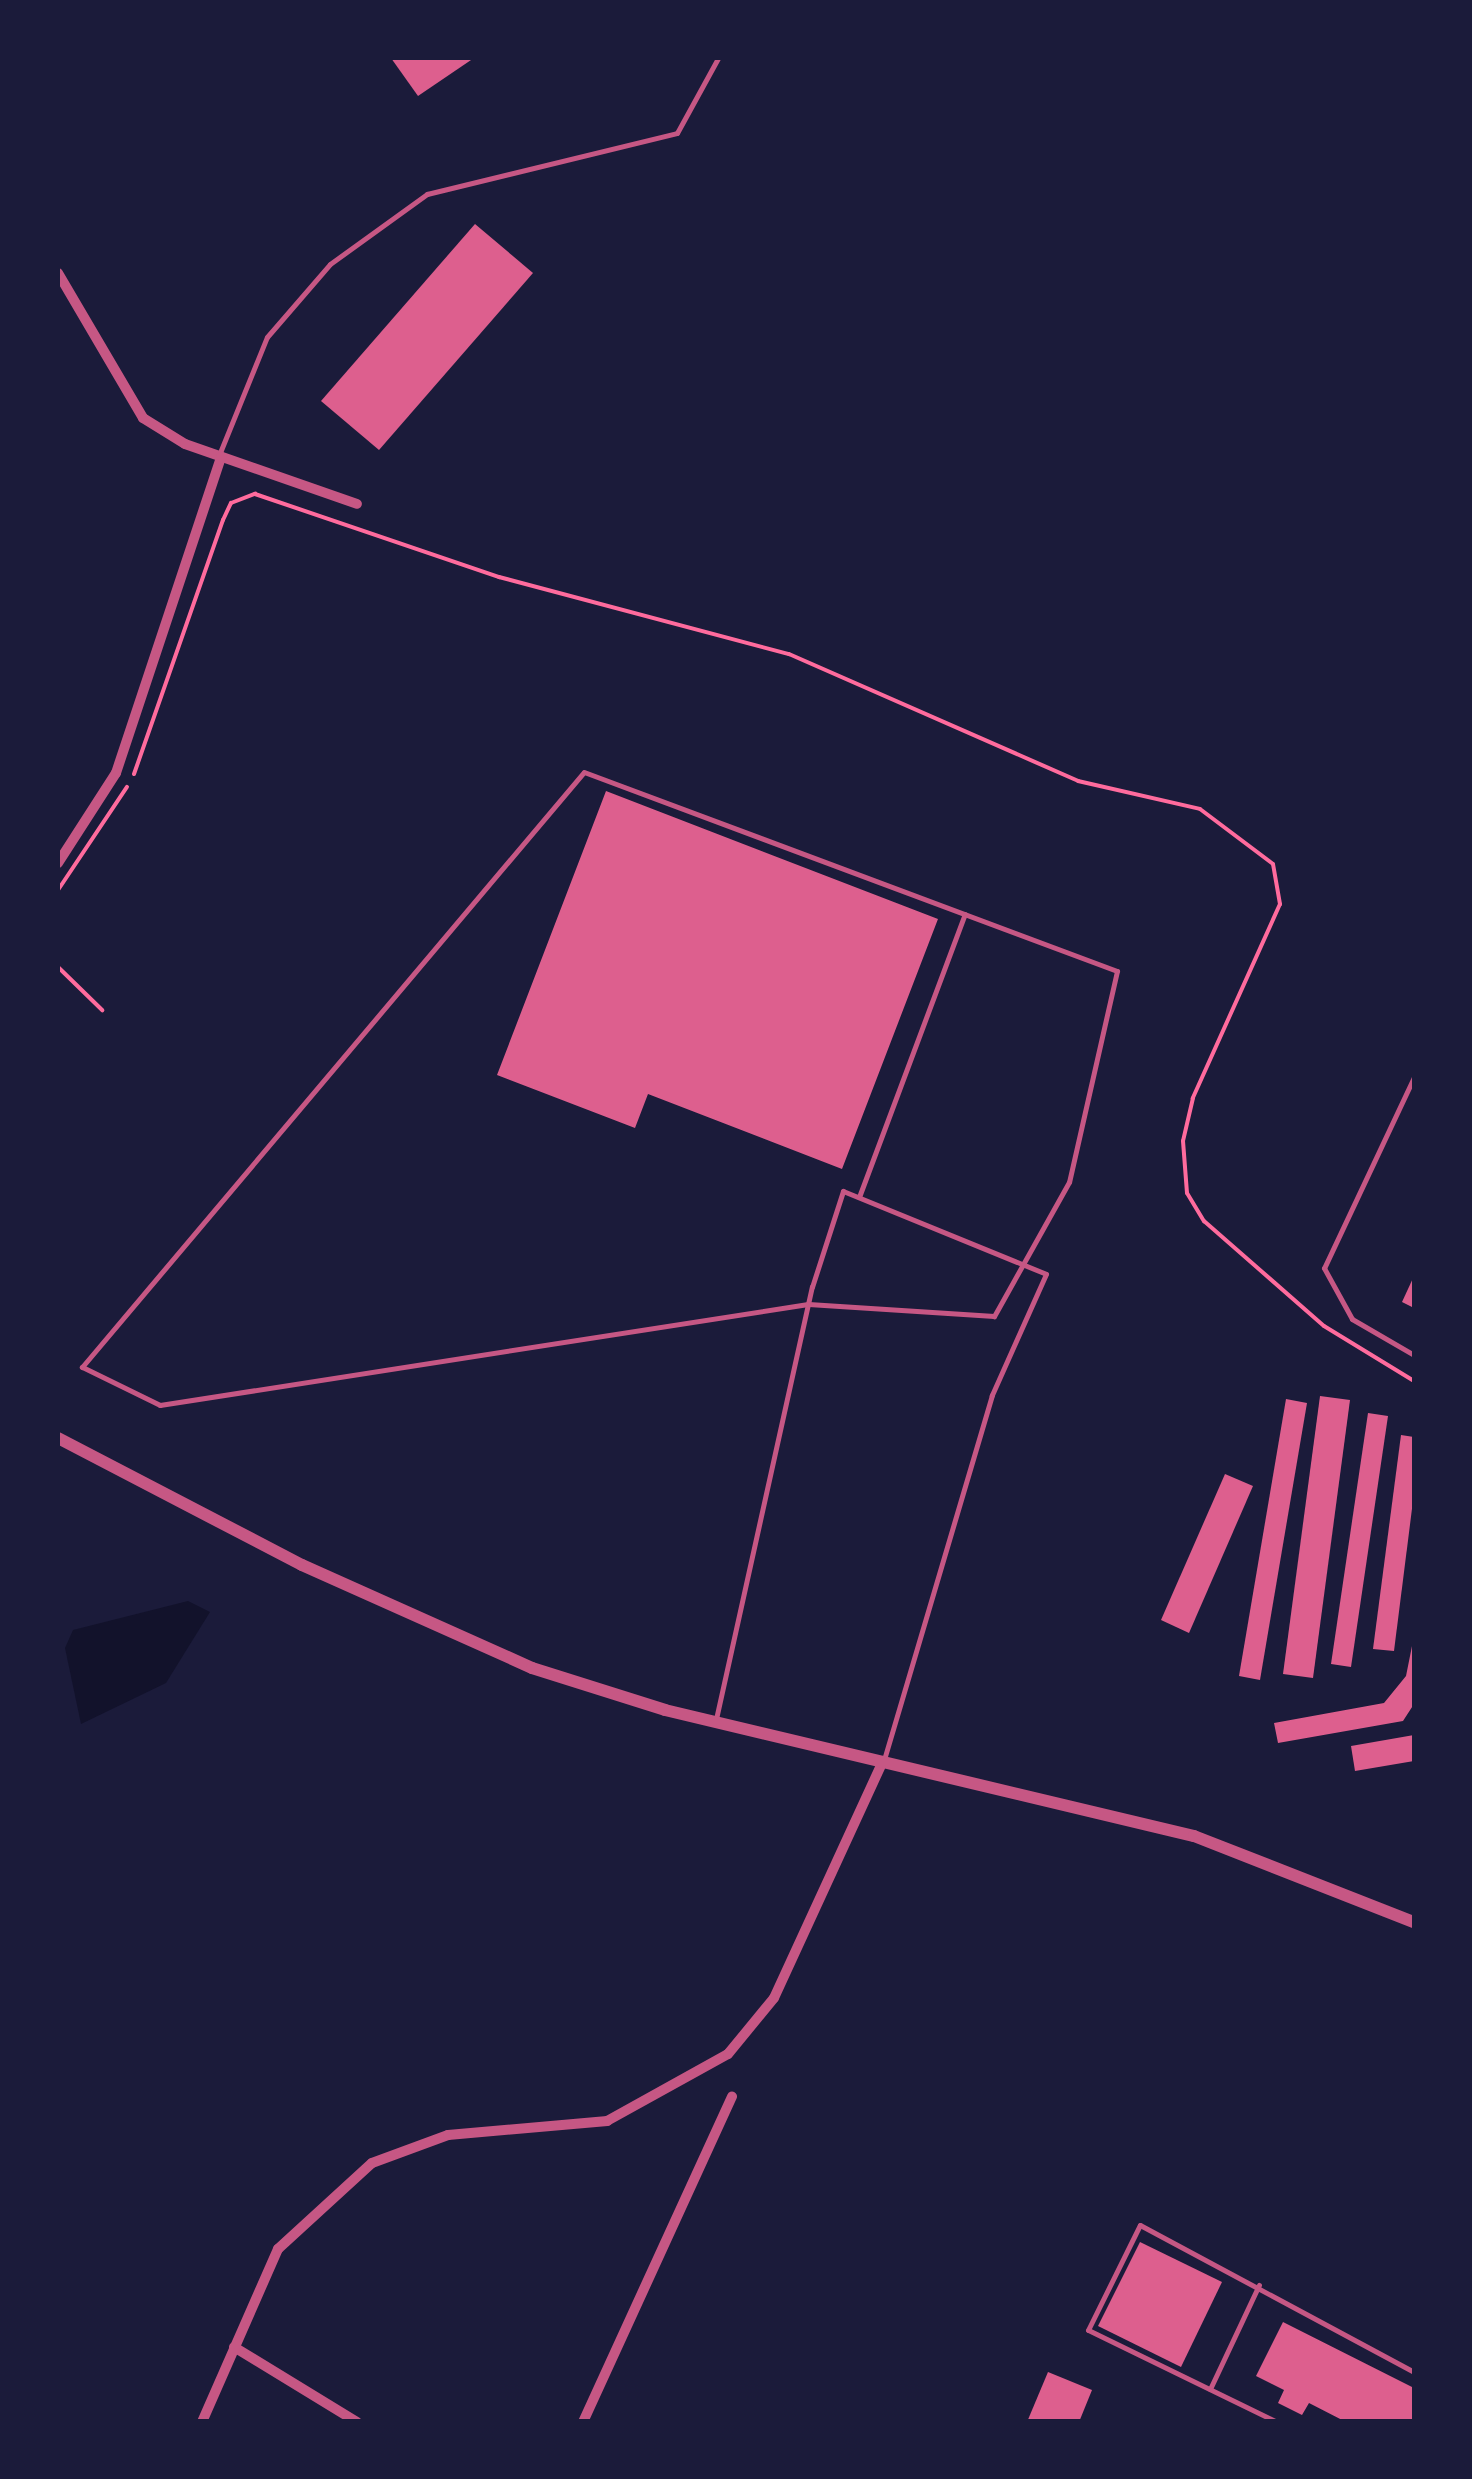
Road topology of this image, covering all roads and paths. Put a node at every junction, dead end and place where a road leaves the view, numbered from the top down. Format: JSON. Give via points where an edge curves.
{"nodes":[{"id":1,"x":718,"y":58,"type":"edge"},
{"id":2,"x":58,"y":273,"type":"edge"},
{"id":3,"x":220,"y":456,"type":"junction"},
{"id":4,"x":356,"y":504,"type":"dead end"},
{"id":5,"x":58,"y":863,"type":"edge"},
{"id":6,"x":58,"y":890,"type":"edge"},
{"id":7,"x":965,"y":914,"type":"junction"},
{"id":8,"x":58,"y":967,"type":"edge"},
{"id":9,"x":102,"y":1010,"type":"dead end"},
{"id":10,"x":1414,"y":1077,"type":"edge"},
{"id":11,"x":859,"y":1197,"type":"junction"},
{"id":12,"x":1023,"y":1265,"type":"junction"},
{"id":13,"x":808,"y":1304,"type":"junction"},
{"id":14,"x":1414,"y":1354,"type":"edge"},
{"id":15,"x":1414,"y":1380,"type":"edge"},
{"id":16,"x":58,"y":1438,"type":"edge"},
{"id":17,"x":716,"y":1722,"type":"junction"},
{"id":18,"x":884,"y":1761,"type":"junction"},
{"id":19,"x":1414,"y":1922,"type":"edge"},
{"id":20,"x":732,"y":2096,"type":"dead end"},
{"id":21,"x":1258,"y":2285,"type":"junction"},
{"id":22,"x":234,"y":2347,"type":"junction"},
{"id":23,"x":1414,"y":2372,"type":"edge"},
{"id":24,"x":1210,"y":2389,"type":"junction"},
{"id":25,"x":202,"y":2422,"type":"edge"},
{"id":26,"x":357,"y":2422,"type":"edge"},
{"id":27,"x":582,"y":2422,"type":"edge"},
{"id":28,"x":1276,"y":2422,"type":"edge"}],
"edges":[{"from":1,"to":3,"type":"lane","via":[[677,133],[426,194],[330,264],[268,337]]},
{"from":2,"to":3,"type":"street","via":[[143,418]]},
{"from":3,"to":4,"type":"street"},
{"from":3,"to":5,"type":"street","via":[[123,755]]},
{"from":6,"to":15,"type":"path","via":[[144,754],[224,520],[242,497],[864,680],[1078,781],[1200,809],[1273,864],[1280,904],[1193,1098],[1183,1142],[1188,1192],[1204,1221],[1324,1326]]},
{"from":7,"to":11,"type":"lane"},
{"from":7,"to":12,"type":"lane","via":[[1117,971],[1069,1182]]},
{"from":7,"to":13,"type":"lane","via":[[584,772],[82,1367],[160,1405]]},
{"from":8,"to":9,"type":"path"},
{"from":10,"to":14,"type":"lane","via":[[1324,1268],[1352,1319]]},
{"from":11,"to":12,"type":"lane"},
{"from":11,"to":13,"type":"lane","via":[[844,1191]]},
{"from":12,"to":13,"type":"lane","via":[[994,1316]]},
{"from":12,"to":18,"type":"lane","via":[[1046,1274],[992,1395]]},
{"from":13,"to":17,"type":"lane"},
{"from":16,"to":17,"type":"street","via":[[447,1634]]},
{"from":17,"to":18,"type":"street"},
{"from":18,"to":19,"type":"street","via":[[1194,1836]]},
{"from":18,"to":22,"type":"street","via":[[774,1998],[728,2054],[607,2122],[448,2135],[372,2163],[278,2249]]},
{"from":20,"to":27,"type":"street"},
{"from":21,"to":23,"type":"lane"},
{"from":21,"to":24,"type":"lane"},
{"from":21,"to":24,"type":"lane","via":[[1140,2225],[1093,2311],[1088,2330]]},
{"from":22,"to":25,"type":"street"},
{"from":22,"to":26,"type":"street"},
{"from":24,"to":28,"type":"lane"}]}
